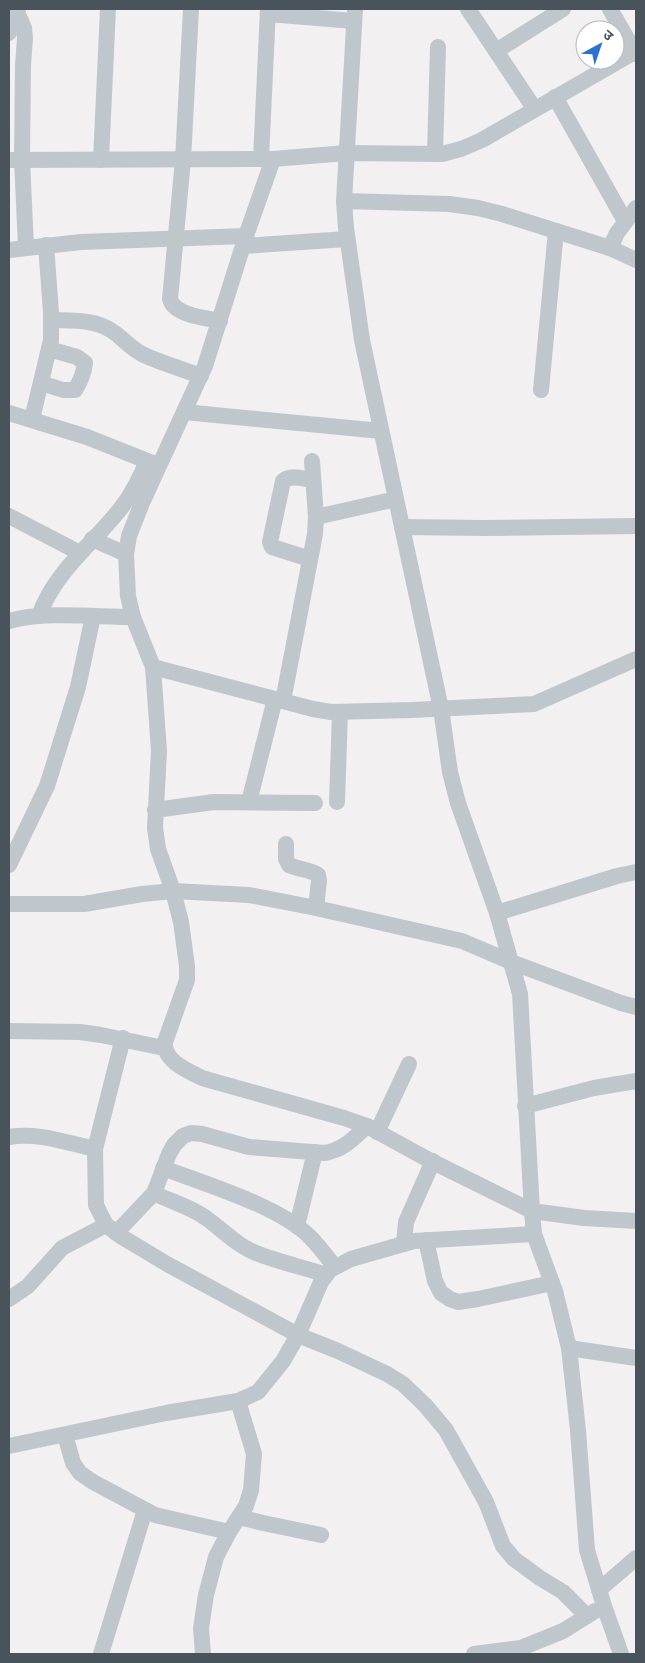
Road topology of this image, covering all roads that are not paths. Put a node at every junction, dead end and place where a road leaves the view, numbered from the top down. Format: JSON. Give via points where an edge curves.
{"nodes":[{"id":1,"x":108,"y":9,"type":"edge"},
{"id":2,"x":191,"y":9,"type":"edge"},
{"id":3,"x":468,"y":9,"type":"edge"},
{"id":4,"x":563,"y":9,"type":"edge"},
{"id":5,"x":610,"y":9,"type":"edge"},
{"id":6,"x":17,"y":10,"type":"edge"},
{"id":7,"x":268,"y":11,"type":"edge"},
{"id":8,"x":354,"y":15,"type":"edge"},
{"id":9,"x":9,"y":33,"type":"edge"},
{"id":10,"x":438,"y":46,"type":"dead end"},
{"id":11,"x":496,"y":51,"type":"junction"},
{"id":12,"x":636,"y":52,"type":"edge"},
{"id":13,"x":555,"y":97,"type":"junction"},
{"id":14,"x":534,"y":108,"type":"junction"},
{"id":15,"x":346,"y":153,"type":"junction"},
{"id":16,"x":435,"y":154,"type":"junction"},
{"id":17,"x":267,"y":159,"type":"junction"},
{"id":18,"x":16,"y":160,"type":"edge"},
{"id":19,"x":101,"y":160,"type":"junction"},
{"id":20,"x":183,"y":160,"type":"junction"},
{"id":21,"x":344,"y":200,"type":"junction"},
{"id":22,"x":636,"y":208,"type":"edge"},
{"id":23,"x":625,"y":221,"type":"junction"},
{"id":24,"x":556,"y":231,"type":"junction"},
{"id":25,"x":177,"y":238,"type":"junction"},
{"id":26,"x":347,"y":239,"type":"junction"},
{"id":27,"x":245,"y":241,"type":"junction"},
{"id":28,"x":46,"y":245,"type":"junction"},
{"id":29,"x":26,"y":247,"type":"junction"},
{"id":30,"x":610,"y":248,"type":"junction"},
{"id":31,"x":9,"y":250,"type":"edge"},
{"id":32,"x":636,"y":260,"type":"edge"},
{"id":33,"x":52,"y":320,"type":"junction"},
{"id":34,"x":220,"y":321,"type":"junction"},
{"id":35,"x":49,"y":349,"type":"junction"},
{"id":36,"x":201,"y":376,"type":"junction"},
{"id":37,"x":41,"y":384,"type":"junction"},
{"id":38,"x":541,"y":390,"type":"dead end"},
{"id":39,"x":184,"y":412,"type":"junction"},
{"id":40,"x":9,"y":413,"type":"edge"},
{"id":41,"x":32,"y":419,"type":"junction"},
{"id":42,"x":381,"y":431,"type":"junction"},
{"id":43,"x":312,"y":461,"type":"dead end"},
{"id":44,"x":153,"y":463,"type":"junction"},
{"id":45,"x":313,"y":480,"type":"junction"},
{"id":46,"x":396,"y":499,"type":"junction"},
{"id":47,"x":9,"y":516,"type":"edge"},
{"id":48,"x":316,"y":517,"type":"junction"},
{"id":49,"x":636,"y":526,"type":"edge"},
{"id":50,"x":402,"y":527,"type":"junction"},
{"id":51,"x":92,"y":539,"type":"junction"},
{"id":52,"x":80,"y":553,"type":"junction"},
{"id":53,"x":126,"y":554,"type":"junction"},
{"id":54,"x":310,"y":558,"type":"junction"},
{"id":55,"x":39,"y":616,"type":"junction"},
{"id":56,"x":93,"y":616,"type":"junction"},
{"id":57,"x":133,"y":617,"type":"junction"},
{"id":58,"x":9,"y":621,"type":"edge"},
{"id":59,"x":636,"y":659,"type":"edge"},
{"id":60,"x":153,"y":667,"type":"junction"},
{"id":61,"x":279,"y":700,"type":"junction"},
{"id":62,"x":441,"y":708,"type":"junction"},
{"id":63,"x":340,"y":712,"type":"junction"},
{"id":64,"x":249,"y":802,"type":"junction"},
{"id":65,"x":337,"y":802,"type":"dead end"},
{"id":66,"x":315,"y":804,"type":"dead end"},
{"id":67,"x":156,"y":810,"type":"junction"},
{"id":68,"x":286,"y":844,"type":"dead end"},
{"id":69,"x":9,"y":865,"type":"edge"},
{"id":70,"x":636,"y":872,"type":"edge"},
{"id":71,"x":173,"y":892,"type":"junction"},
{"id":72,"x":9,"y":904,"type":"edge"},
{"id":73,"x":316,"y":908,"type":"junction"},
{"id":74,"x":496,"y":914,"type":"junction"},
{"id":75,"x":512,"y":962,"type":"junction"},
{"id":76,"x":636,"y":1007,"type":"edge"},
{"id":77,"x":9,"y":1031,"type":"edge"},
{"id":78,"x":123,"y":1038,"type":"junction"},
{"id":79,"x":164,"y":1048,"type":"junction"},
{"id":80,"x":409,"y":1064,"type":"dead end"},
{"id":81,"x":636,"y":1081,"type":"edge"},
{"id":82,"x":525,"y":1106,"type":"junction"},
{"id":83,"x":372,"y":1129,"type":"junction"},
{"id":84,"x":9,"y":1137,"type":"edge"},
{"id":85,"x":95,"y":1149,"type":"junction"},
{"id":86,"x":315,"y":1152,"type":"junction"},
{"id":87,"x":433,"y":1161,"type":"junction"},
{"id":88,"x":163,"y":1168,"type":"junction"},
{"id":89,"x":154,"y":1193,"type":"junction"},
{"id":90,"x":532,"y":1211,"type":"junction"},
{"id":91,"x":636,"y":1221,"type":"edge"},
{"id":92,"x":296,"y":1226,"type":"junction"},
{"id":93,"x":111,"y":1229,"type":"junction"},
{"id":94,"x":534,"y":1234,"type":"junction"},
{"id":95,"x":426,"y":1240,"type":"junction"},
{"id":96,"x":404,"y":1243,"type":"junction"},
{"id":97,"x":330,"y":1271,"type":"junction"},
{"id":98,"x":552,"y":1283,"type":"junction"},
{"id":99,"x":9,"y":1299,"type":"edge"},
{"id":100,"x":298,"y":1335,"type":"junction"},
{"id":101,"x":569,"y":1348,"type":"junction"},
{"id":102,"x":636,"y":1358,"type":"edge"},
{"id":103,"x":238,"y":1401,"type":"junction"},
{"id":104,"x":65,"y":1435,"type":"junction"},
{"id":105,"x":9,"y":1446,"type":"edge"},
{"id":106,"x":145,"y":1510,"type":"junction"},
{"id":107,"x":239,"y":1516,"type":"junction"},
{"id":108,"x":229,"y":1532,"type":"junction"},
{"id":109,"x":321,"y":1535,"type":"dead end"},
{"id":110,"x":636,"y":1558,"type":"edge"},
{"id":111,"x":602,"y":1598,"type":"junction"},
{"id":112,"x":587,"y":1616,"type":"junction"},
{"id":113,"x":101,"y":1654,"type":"edge"},
{"id":114,"x":203,"y":1654,"type":"edge"},
{"id":115,"x":474,"y":1654,"type":"edge"},
{"id":116,"x":621,"y":1654,"type":"edge"}],
"edges":[{"from":1,"to":19,"type":"street"},
{"from":2,"to":20,"type":"street"},
{"from":3,"to":11,"type":"street"},
{"from":4,"to":11,"type":"street"},
{"from":5,"to":12,"type":"street"},
{"from":6,"to":9,"type":"street"},
{"from":6,"to":18,"type":"street","via":[[25,38]]},
{"from":7,"to":8,"type":"street"},
{"from":7,"to":17,"type":"street"},
{"from":8,"to":15,"type":"street"},
{"from":10,"to":16,"type":"street"},
{"from":11,"to":14,"type":"street"},
{"from":12,"to":13,"type":"street"},
{"from":13,"to":14,"type":"street"},
{"from":13,"to":23,"type":"street"},
{"from":14,"to":16,"type":"street","via":[[482,140],[461,149]]},
{"from":15,"to":16,"type":"street"},
{"from":15,"to":17,"type":"street"},
{"from":15,"to":21,"type":"street"},
{"from":17,"to":20,"type":"street"},
{"from":17,"to":27,"type":"street"},
{"from":18,"to":19,"type":"street"},
{"from":18,"to":29,"type":"street"},
{"from":19,"to":20,"type":"street"},
{"from":20,"to":25,"type":"street"},
{"from":21,"to":24,"type":"street","via":[[449,204],[502,214]]},
{"from":21,"to":26,"type":"street"},
{"from":22,"to":23,"type":"street"},
{"from":23,"to":30,"type":"street"},
{"from":24,"to":30,"type":"street"},
{"from":24,"to":38,"type":"street"},
{"from":25,"to":27,"type":"street"},
{"from":25,"to":28,"type":"street"},
{"from":25,"to":34,"type":"street","via":[[171,304],[182,312]]},
{"from":26,"to":27,"type":"street"},
{"from":26,"to":42,"type":"street","via":[[362,340]]},
{"from":27,"to":34,"type":"street"},
{"from":28,"to":29,"type":"street"},
{"from":28,"to":33,"type":"street"},
{"from":29,"to":31,"type":"street"},
{"from":30,"to":32,"type":"street"},
{"from":33,"to":35,"type":"street"},
{"from":33,"to":36,"type":"street","via":[[102,325],[130,348]]},
{"from":34,"to":36,"type":"street"},
{"from":35,"to":37,"type":"street"},
{"from":35,"to":37,"type":"street","via":[[77,357],[85,363],[75,390]]},
{"from":36,"to":39,"type":"street"},
{"from":37,"to":41,"type":"street"},
{"from":39,"to":42,"type":"street"},
{"from":39,"to":44,"type":"street"},
{"from":40,"to":41,"type":"street"},
{"from":41,"to":44,"type":"street"},
{"from":42,"to":46,"type":"street"},
{"from":43,"to":45,"type":"street"},
{"from":44,"to":51,"type":"street","via":[[120,509]]},
{"from":44,"to":53,"type":"street"},
{"from":45,"to":48,"type":"street"},
{"from":45,"to":54,"type":"street","via":[[293,477],[282,481],[270,542],[272,547]]},
{"from":46,"to":48,"type":"street"},
{"from":46,"to":50,"type":"street"},
{"from":47,"to":52,"type":"street"},
{"from":48,"to":54,"type":"street"},
{"from":49,"to":50,"type":"street"},
{"from":50,"to":62,"type":"street"},
{"from":51,"to":52,"type":"street"},
{"from":51,"to":53,"type":"street"},
{"from":52,"to":55,"type":"street","via":[[51,590]]},
{"from":53,"to":57,"type":"street","via":[[128,596]]},
{"from":54,"to":61,"type":"street"},
{"from":55,"to":56,"type":"street"},
{"from":55,"to":58,"type":"street"},
{"from":56,"to":57,"type":"street"},
{"from":56,"to":69,"type":"street","via":[[78,687],[47,786]]},
{"from":57,"to":60,"type":"street"},
{"from":59,"to":62,"type":"street","via":[[534,704]]},
{"from":60,"to":61,"type":"street"},
{"from":60,"to":67,"type":"street","via":[[159,751]]},
{"from":61,"to":63,"type":"street"},
{"from":61,"to":64,"type":"street"},
{"from":62,"to":63,"type":"street"},
{"from":62,"to":74,"type":"street","via":[[458,803]]},
{"from":63,"to":65,"type":"street"},
{"from":64,"to":66,"type":"street"},
{"from":64,"to":67,"type":"street","via":[[214,802]]},
{"from":67,"to":71,"type":"street","via":[[158,849]]},
{"from":68,"to":73,"type":"street","via":[[289,865],[318,875]]},
{"from":70,"to":74,"type":"street"},
{"from":71,"to":72,"type":"street","via":[[84,904]]},
{"from":71,"to":73,"type":"street","via":[[249,896]]},
{"from":71,"to":79,"type":"street","via":[[184,936],[187,980]]},
{"from":73,"to":75,"type":"street","via":[[462,941]]},
{"from":74,"to":75,"type":"street"},
{"from":75,"to":76,"type":"street"},
{"from":75,"to":82,"type":"street","via":[[522,1016]]},
{"from":77,"to":78,"type":"street","via":[[80,1032]]},
{"from":78,"to":79,"type":"street"},
{"from":78,"to":85,"type":"street"},
{"from":79,"to":83,"type":"street","via":[[168,1056],[183,1068],[202,1078]]},
{"from":80,"to":83,"type":"street"},
{"from":81,"to":82,"type":"street"},
{"from":82,"to":90,"type":"street"},
{"from":83,"to":86,"type":"street","via":[[336,1151]]},
{"from":83,"to":87,"type":"street"},
{"from":84,"to":85,"type":"street","via":[[40,1137]]},
{"from":85,"to":93,"type":"street","via":[[96,1205]]},
{"from":86,"to":88,"type":"street","via":[[248,1147],[191,1134],[174,1144]]},
{"from":86,"to":92,"type":"street"},
{"from":87,"to":90,"type":"street"},
{"from":87,"to":96,"type":"street","via":[[406,1222]]},
{"from":88,"to":89,"type":"street"},
{"from":88,"to":92,"type":"street","via":[[255,1204]]},
{"from":89,"to":93,"type":"street"},
{"from":89,"to":97,"type":"street","via":[[198,1213],[236,1243],[256,1253]]},
{"from":90,"to":91,"type":"street"},
{"from":90,"to":94,"type":"street"},
{"from":92,"to":97,"type":"street","via":[[310,1237]]},
{"from":93,"to":99,"type":"street","via":[[62,1248],[28,1286]]},
{"from":93,"to":100,"type":"street","via":[[167,1264]]},
{"from":94,"to":95,"type":"street"},
{"from":94,"to":98,"type":"street"},
{"from":95,"to":96,"type":"street"},
{"from":95,"to":98,"type":"street","via":[[435,1281],[441,1293],[450,1300],[478,1299]]},
{"from":96,"to":97,"type":"street","via":[[351,1259]]},
{"from":97,"to":100,"type":"street","via":[[321,1282]]},
{"from":98,"to":101,"type":"street"},
{"from":100,"to":103,"type":"street","via":[[283,1361],[258,1392]]},
{"from":100,"to":112,"type":"street","via":[[387,1374],[425,1405],[446,1430],[459,1453],[486,1502],[503,1546],[514,1559],[563,1592]]},
{"from":101,"to":102,"type":"street"},
{"from":101,"to":111,"type":"street","via":[[587,1550]]},
{"from":103,"to":104,"type":"street"},
{"from":103,"to":107,"type":"street","via":[[254,1454],[251,1490]]},
{"from":104,"to":105,"type":"street"},
{"from":104,"to":106,"type":"street","via":[[73,1463],[80,1473]]},
{"from":106,"to":108,"type":"street"},
{"from":106,"to":113,"type":"street"},
{"from":107,"to":108,"type":"street"},
{"from":107,"to":109,"type":"street"},
{"from":108,"to":114,"type":"street","via":[[216,1557],[206,1595],[201,1628]]},
{"from":110,"to":111,"type":"street"},
{"from":111,"to":112,"type":"street"},
{"from":111,"to":116,"type":"street"},
{"from":112,"to":115,"type":"street","via":[[563,1631],[521,1648]]}]}
